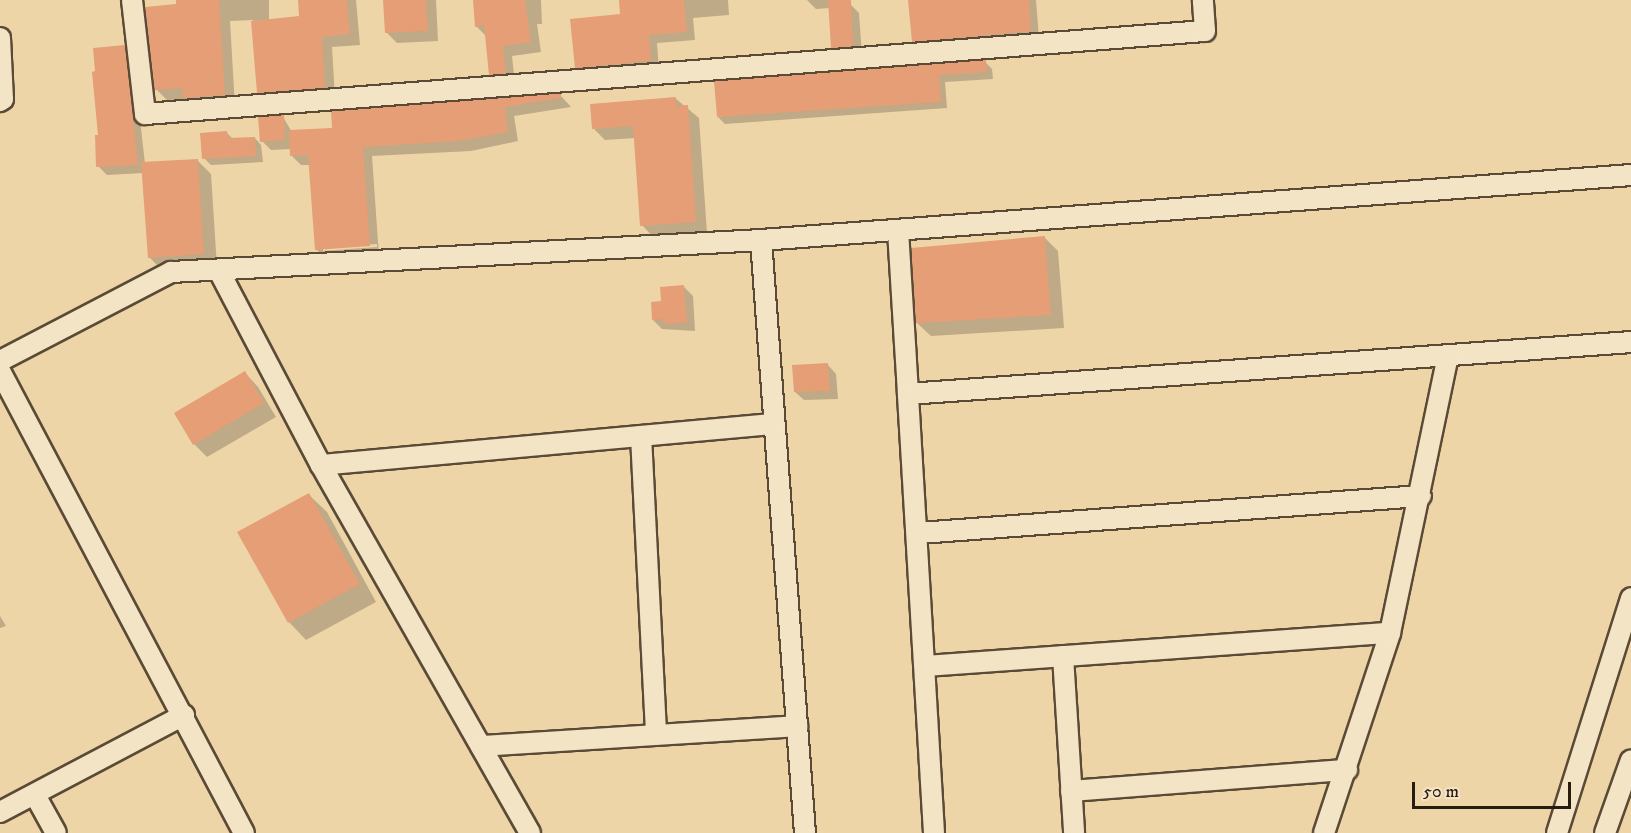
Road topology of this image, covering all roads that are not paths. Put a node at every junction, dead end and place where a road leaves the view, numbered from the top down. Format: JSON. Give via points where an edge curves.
{"nodes":[{"id":1,"x":132,"y":0,"type":"edge"},
{"id":2,"x":1203,"y":0,"type":"edge"},
{"id":3,"x":0,"y":38,"type":"edge"},
{"id":4,"x":0,"y":101,"type":"edge"},
{"id":5,"x":1631,"y":175,"type":"edge"},
{"id":6,"x":898,"y":230,"type":"junction"},
{"id":7,"x":760,"y":240,"type":"junction"},
{"id":8,"x":219,"y":271,"type":"junction"},
{"id":9,"x":1631,"y":342,"type":"edge"},
{"id":10,"x":1448,"y":356,"type":"junction"},
{"id":11,"x":0,"y":361,"type":"edge"},
{"id":12,"x":0,"y":371,"type":"edge"},
{"id":13,"x":908,"y":394,"type":"junction"},
{"id":14,"x":773,"y":424,"type":"junction"},
{"id":15,"x":641,"y":436,"type":"junction"},
{"id":16,"x":321,"y":465,"type":"junction"},
{"id":17,"x":1421,"y":495,"type":"junction"},
{"id":18,"x":919,"y":533,"type":"junction"},
{"id":19,"x":1631,"y":598,"type":"edge"},
{"id":20,"x":1390,"y":633,"type":"junction"},
{"id":21,"x":1063,"y":656,"type":"junction"},
{"id":22,"x":925,"y":666,"type":"junction"},
{"id":23,"x":184,"y":715,"type":"junction"},
{"id":24,"x":797,"y":726,"type":"junction"},
{"id":25,"x":656,"y":735,"type":"junction"},
{"id":26,"x":481,"y":747,"type":"junction"},
{"id":27,"x":1631,"y":760,"type":"edge"},
{"id":28,"x":1347,"y":770,"type":"junction"},
{"id":29,"x":1071,"y":791,"type":"junction"},
{"id":30,"x":35,"y":795,"type":"junction"},
{"id":31,"x":0,"y":812,"type":"edge"},
{"id":32,"x":56,"y":833,"type":"edge"},
{"id":33,"x":244,"y":833,"type":"edge"},
{"id":34,"x":530,"y":833,"type":"edge"},
{"id":35,"x":805,"y":833,"type":"edge"},
{"id":36,"x":934,"y":833,"type":"edge"},
{"id":37,"x":1074,"y":833,"type":"edge"},
{"id":38,"x":1324,"y":833,"type":"edge"},
{"id":39,"x":1557,"y":833,"type":"edge"},
{"id":40,"x":1605,"y":833,"type":"edge"}],
"edges":[{"from":1,"to":2,"type":"street","via":[[145,114],[1205,31]]},
{"from":3,"to":4,"type":"street"},
{"from":5,"to":6,"type":"street"},
{"from":6,"to":7,"type":"street"},
{"from":6,"to":13,"type":"street"},
{"from":7,"to":8,"type":"street"},
{"from":7,"to":14,"type":"street"},
{"from":8,"to":11,"type":"street","via":[[171,272]]},
{"from":8,"to":16,"type":"street"},
{"from":9,"to":10,"type":"street"},
{"from":10,"to":13,"type":"street"},
{"from":10,"to":17,"type":"street"},
{"from":12,"to":23,"type":"street"},
{"from":13,"to":18,"type":"street"},
{"from":14,"to":15,"type":"street"},
{"from":14,"to":24,"type":"street"},
{"from":15,"to":16,"type":"street"},
{"from":15,"to":25,"type":"street"},
{"from":16,"to":26,"type":"street"},
{"from":17,"to":18,"type":"street"},
{"from":17,"to":20,"type":"street"},
{"from":18,"to":22,"type":"street"},
{"from":19,"to":39,"type":"street"},
{"from":20,"to":21,"type":"street"},
{"from":20,"to":28,"type":"street"},
{"from":21,"to":22,"type":"street"},
{"from":21,"to":29,"type":"street"},
{"from":22,"to":36,"type":"street"},
{"from":23,"to":30,"type":"street"},
{"from":23,"to":33,"type":"street"},
{"from":24,"to":25,"type":"street"},
{"from":24,"to":35,"type":"street"},
{"from":25,"to":26,"type":"street"},
{"from":26,"to":34,"type":"street"},
{"from":27,"to":40,"type":"street"},
{"from":28,"to":29,"type":"street"},
{"from":28,"to":38,"type":"street"},
{"from":29,"to":37,"type":"street"},
{"from":30,"to":31,"type":"street"},
{"from":30,"to":32,"type":"street"}]}
